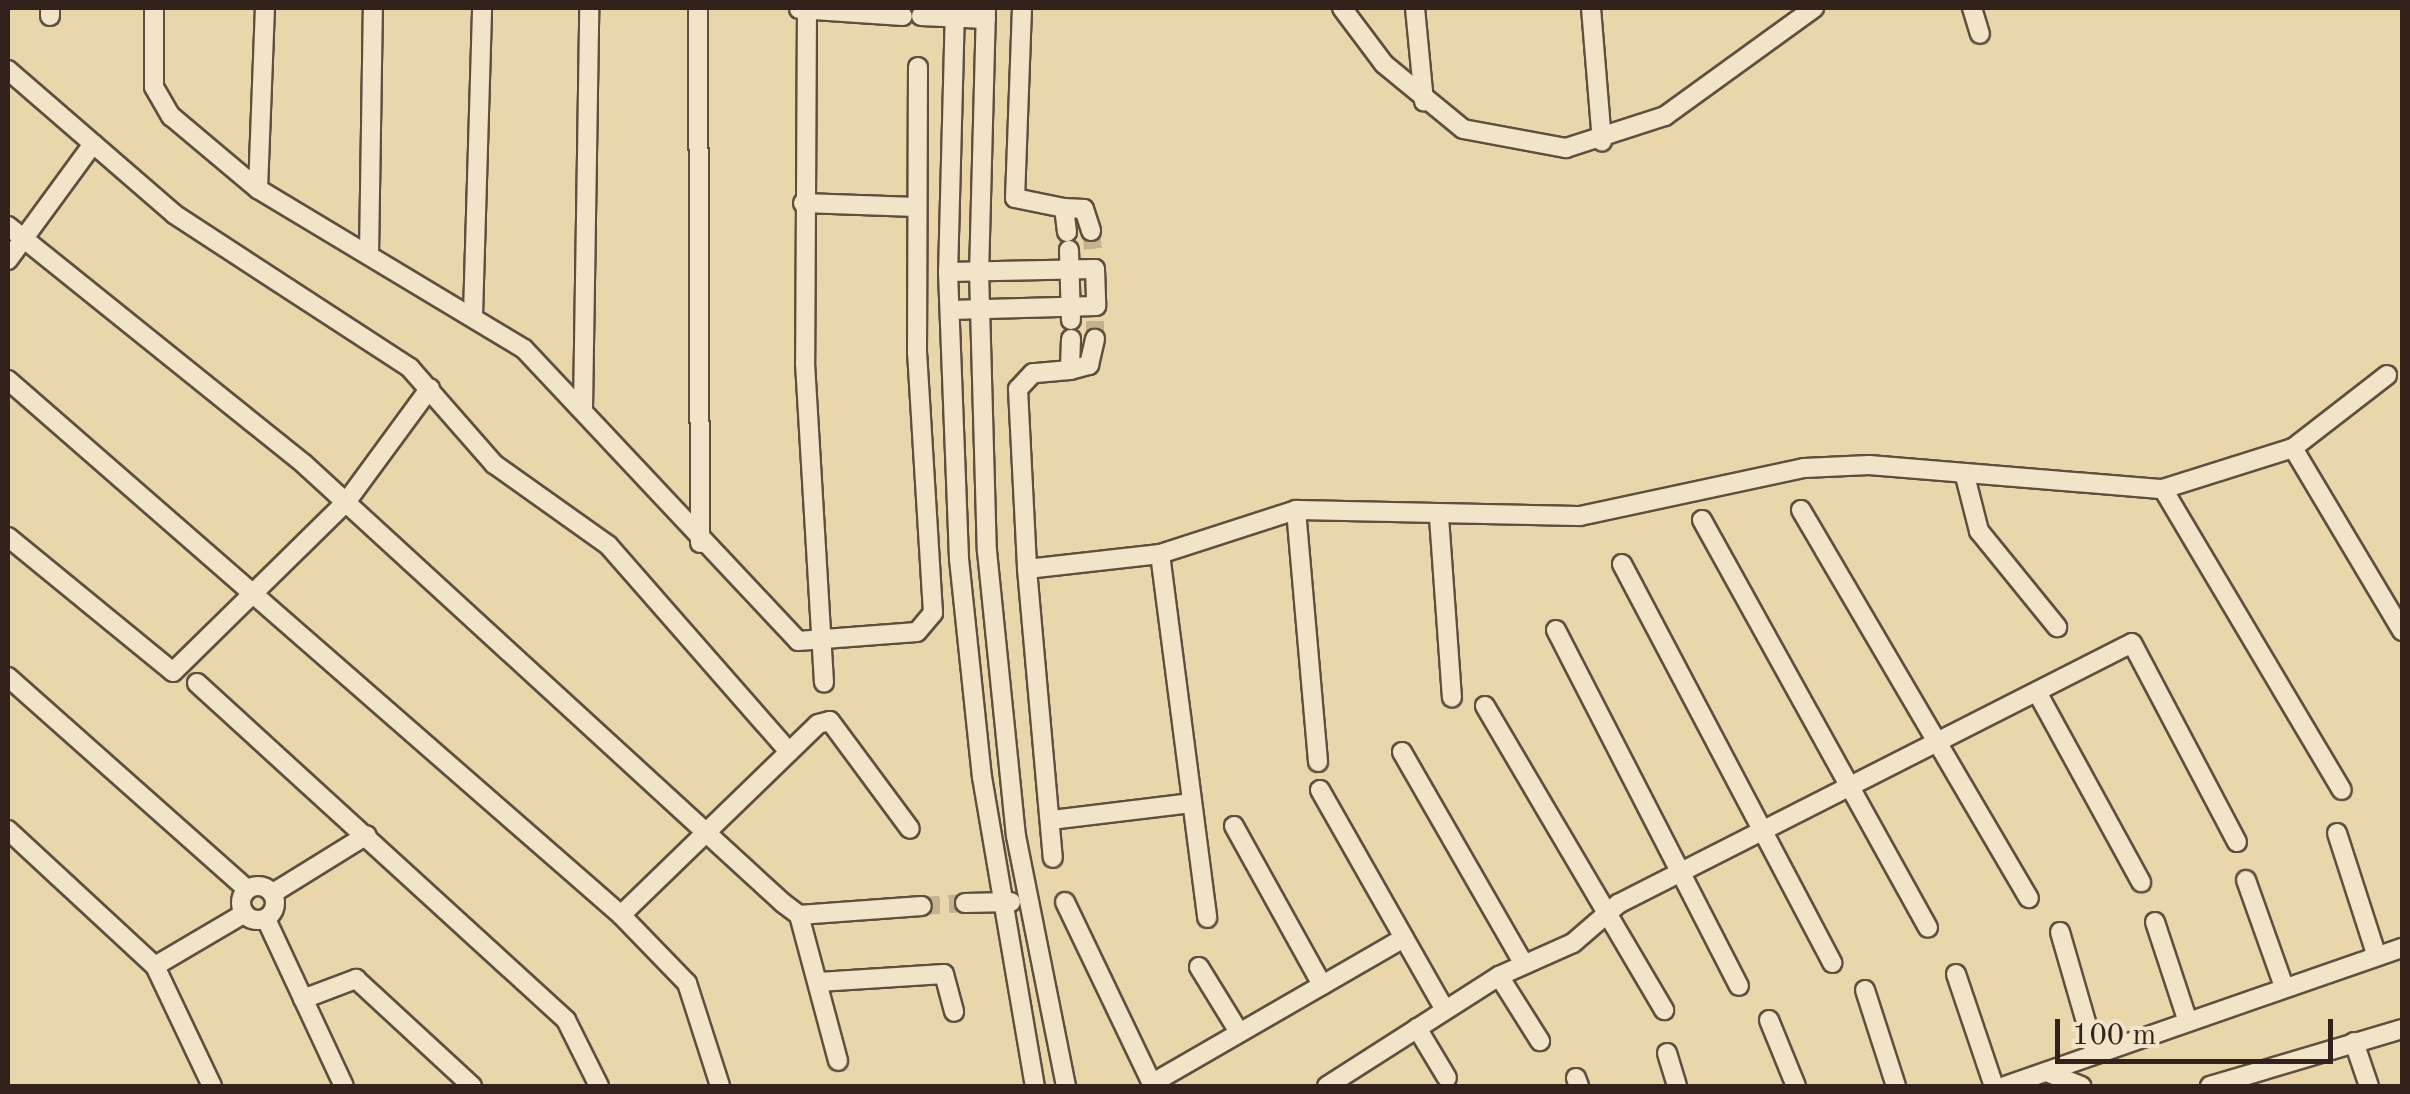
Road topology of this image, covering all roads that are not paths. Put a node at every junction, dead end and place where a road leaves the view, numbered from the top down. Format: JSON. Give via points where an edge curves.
{"nodes":[{"id":1,"x":154,"y":8,"type":"edge"},
{"id":2,"x":265,"y":8,"type":"edge"},
{"id":3,"x":373,"y":8,"type":"edge"},
{"id":4,"x":482,"y":8,"type":"edge"},
{"id":5,"x":589,"y":8,"type":"edge"},
{"id":6,"x":698,"y":8,"type":"edge"},
{"id":7,"x":1022,"y":8,"type":"edge"},
{"id":8,"x":1342,"y":8,"type":"edge"},
{"id":9,"x":1415,"y":8,"type":"edge"},
{"id":10,"x":1590,"y":8,"type":"edge"},
{"id":11,"x":1814,"y":8,"type":"edge"},
{"id":12,"x":1972,"y":8,"type":"edge"},
{"id":13,"x":803,"y":9,"type":"edge"},
{"id":14,"x":954,"y":13,"type":"edge"},
{"id":15,"x":986,"y":13,"type":"edge"},
{"id":16,"x":901,"y":14,"type":"edge"},
{"id":17,"x":1980,"y":34,"type":"dead end"},
{"id":18,"x":918,"y":67,"type":"dead end"},
{"id":19,"x":8,"y":70,"type":"edge"},
{"id":20,"x":1424,"y":102,"type":"junction"},
{"id":21,"x":1602,"y":142,"type":"junction"},
{"id":22,"x":93,"y":144,"type":"junction"},
{"id":23,"x":258,"y":189,"type":"junction"},
{"id":24,"x":803,"y":203,"type":"junction"},
{"id":25,"x":916,"y":207,"type":"junction"},
{"id":26,"x":1064,"y":208,"type":"junction"},
{"id":27,"x":8,"y":226,"type":"edge"},
{"id":28,"x":24,"y":239,"type":"junction"},
{"id":29,"x":368,"y":255,"type":"junction"},
{"id":30,"x":8,"y":260,"type":"edge"},
{"id":31,"x":1095,"y":269,"type":"junction"},
{"id":32,"x":1070,"y":270,"type":"junction"},
{"id":33,"x":979,"y":271,"type":"junction"},
{"id":34,"x":948,"y":272,"type":"junction"},
{"id":35,"x":950,"y":310,"type":"junction"},
{"id":36,"x":980,"y":310,"type":"junction"},
{"id":37,"x":473,"y":315,"type":"junction"},
{"id":38,"x":1071,"y":322,"type":"junction"},
{"id":39,"x":1094,"y":339,"type":"tunnel mouth"},
{"id":40,"x":1070,"y":370,"type":"junction"},
{"id":41,"x":2387,"y":375,"type":"dead end"},
{"id":42,"x":8,"y":380,"type":"edge"},
{"id":43,"x":430,"y":388,"type":"junction"},
{"id":44,"x":582,"y":410,"type":"junction"},
{"id":45,"x":2293,"y":448,"type":"junction"},
{"id":46,"x":1966,"y":476,"type":"junction"},
{"id":47,"x":2163,"y":489,"type":"junction"},
{"id":48,"x":346,"y":501,"type":"junction"},
{"id":49,"x":1296,"y":510,"type":"junction"},
{"id":50,"x":1802,"y":510,"type":"dead end"},
{"id":51,"x":1439,"y":517,"type":"junction"},
{"id":52,"x":1702,"y":520,"type":"dead end"},
{"id":53,"x":8,"y":537,"type":"edge"},
{"id":54,"x":700,"y":543,"type":"junction"},
{"id":55,"x":1160,"y":554,"type":"junction"},
{"id":56,"x":1622,"y":564,"type":"dead end"},
{"id":57,"x":1027,"y":569,"type":"junction"},
{"id":58,"x":258,"y":589,"type":"junction"},
{"id":59,"x":2400,"y":623,"type":"edge"},
{"id":60,"x":2058,"y":627,"type":"dead end"},
{"id":61,"x":1556,"y":630,"type":"dead end"},
{"id":62,"x":821,"y":641,"type":"junction"},
{"id":63,"x":8,"y":677,"type":"edge"},
{"id":64,"x":824,"y":682,"type":"dead end"},
{"id":65,"x":197,"y":683,"type":"dead end"},
{"id":66,"x":2036,"y":692,"type":"junction"},
{"id":67,"x":1452,"y":698,"type":"dead end"},
{"id":68,"x":1485,"y":706,"type":"dead end"},
{"id":69,"x":1938,"y":743,"type":"junction"},
{"id":70,"x":790,"y":752,"type":"junction"},
{"id":71,"x":1402,"y":752,"type":"dead end"},
{"id":72,"x":1318,"y":762,"type":"dead end"},
{"id":73,"x":1851,"y":788,"type":"junction"},
{"id":74,"x":1320,"y":790,"type":"dead end"},
{"id":75,"x":2342,"y":790,"type":"dead end"},
{"id":76,"x":1192,"y":803,"type":"junction"},
{"id":77,"x":1051,"y":820,"type":"junction"},
{"id":78,"x":1234,"y":826,"type":"dead end"},
{"id":79,"x":702,"y":829,"type":"junction"},
{"id":80,"x":910,"y":829,"type":"dead end"},
{"id":81,"x":8,"y":830,"type":"edge"},
{"id":82,"x":1763,"y":832,"type":"junction"},
{"id":83,"x":2337,"y":833,"type":"dead end"},
{"id":84,"x":367,"y":835,"type":"junction"},
{"id":85,"x":2237,"y":842,"type":"dead end"},
{"id":86,"x":1053,"y":858,"type":"dead end"},
{"id":87,"x":1681,"y":874,"type":"junction"},
{"id":88,"x":2246,"y":880,"type":"dead end"},
{"id":89,"x":2140,"y":882,"type":"dead end"},
{"id":90,"x":248,"y":889,"type":"junction"},
{"id":91,"x":273,"y":893,"type":"junction"},
{"id":92,"x":2029,"y":898,"type":"dead end"},
{"id":93,"x":1002,"y":902,"type":"junction"},
{"id":94,"x":1066,"y":902,"type":"dead end"},
{"id":95,"x":964,"y":903,"type":"tunnel mouth"},
{"id":96,"x":1027,"y":903,"type":"junction"},
{"id":97,"x":922,"y":906,"type":"tunnel mouth"},
{"id":98,"x":244,"y":913,"type":"junction"},
{"id":99,"x":1607,"y":914,"type":"junction"},
{"id":100,"x":622,"y":915,"type":"junction"},
{"id":101,"x":799,"y":915,"type":"junction"},
{"id":102,"x":266,"y":918,"type":"junction"},
{"id":103,"x":1207,"y":918,"type":"dead end"},
{"id":104,"x":2155,"y":922,"type":"dead end"},
{"id":105,"x":1928,"y":928,"type":"dead end"},
{"id":106,"x":2060,"y":932,"type":"dead end"},
{"id":107,"x":1404,"y":938,"type":"junction"},
{"id":108,"x":2402,"y":948,"type":"edge"},
{"id":109,"x":2376,"y":954,"type":"junction"},
{"id":110,"x":1832,"y":963,"type":"dead end"},
{"id":111,"x":1524,"y":964,"type":"junction"},
{"id":112,"x":155,"y":966,"type":"junction"},
{"id":113,"x":1199,"y":967,"type":"dead end"},
{"id":114,"x":1956,"y":974,"type":"dead end"},
{"id":115,"x":1499,"y":976,"type":"junction"},
{"id":116,"x":819,"y":982,"type":"junction"},
{"id":117,"x":1322,"y":984,"type":"junction"},
{"id":118,"x":2283,"y":984,"type":"junction"},
{"id":119,"x":1739,"y":986,"type":"dead end"},
{"id":120,"x":1865,"y":990,"type":"dead end"},
{"id":121,"x":303,"y":998,"type":"junction"},
{"id":122,"x":1445,"y":1010,"type":"junction"},
{"id":123,"x":1664,"y":1010,"type":"dead end"},
{"id":124,"x":954,"y":1012,"type":"dead end"},
{"id":125,"x":2188,"y":1019,"type":"junction"},
{"id":126,"x":1770,"y":1020,"type":"dead end"},
{"id":127,"x":1417,"y":1028,"type":"junction"},
{"id":128,"x":2402,"y":1029,"type":"edge"},
{"id":129,"x":1239,"y":1032,"type":"junction"},
{"id":130,"x":1540,"y":1041,"type":"dead end"},
{"id":131,"x":2354,"y":1042,"type":"junction"},
{"id":132,"x":1667,"y":1053,"type":"dead end"},
{"id":133,"x":2095,"y":1053,"type":"junction"},
{"id":134,"x":838,"y":1061,"type":"dead end"},
{"id":135,"x":1447,"y":1078,"type":"dead end"},
{"id":136,"x":2052,"y":1080,"type":"edge"},
{"id":137,"x":2258,"y":1080,"type":"edge"},
{"id":138,"x":1152,"y":1085,"type":"edge"},
{"id":139,"x":212,"y":1086,"type":"edge"},
{"id":140,"x":344,"y":1086,"type":"edge"},
{"id":141,"x":472,"y":1086,"type":"edge"},
{"id":142,"x":599,"y":1086,"type":"edge"},
{"id":143,"x":720,"y":1086,"type":"edge"},
{"id":144,"x":1035,"y":1086,"type":"edge"},
{"id":145,"x":1066,"y":1086,"type":"edge"},
{"id":146,"x":1327,"y":1086,"type":"edge"},
{"id":147,"x":1677,"y":1086,"type":"edge"},
{"id":148,"x":1796,"y":1086,"type":"edge"},
{"id":149,"x":1896,"y":1086,"type":"edge"},
{"id":150,"x":1994,"y":1086,"type":"edge"},
{"id":151,"x":2005,"y":1086,"type":"edge"},
{"id":152,"x":2082,"y":1086,"type":"edge"},
{"id":153,"x":2210,"y":1086,"type":"edge"},
{"id":154,"x":2369,"y":1086,"type":"edge"}],
"edges":[{"from":1,"to":23,"type":"street","via":[[161,105]]},
{"from":2,"to":23,"type":"street"},
{"from":3,"to":29,"type":"street"},
{"from":4,"to":37,"type":"street"},
{"from":5,"to":44,"type":"street"},
{"from":6,"to":54,"type":"street"},
{"from":7,"to":26,"type":"street","via":[[1014,190],[1030,208]]},
{"from":8,"to":20,"type":"street"},
{"from":9,"to":20,"type":"street"},
{"from":10,"to":21,"type":"street"},
{"from":11,"to":21,"type":"street","via":[[1665,116]]},
{"from":12,"to":17,"type":"street"},
{"from":13,"to":16,"type":"street"},
{"from":13,"to":24,"type":"street"},
{"from":14,"to":15,"type":"street"},
{"from":14,"to":16,"type":"street"},
{"from":14,"to":34,"type":"street"},
{"from":15,"to":33,"type":"street"},
{"from":18,"to":25,"type":"street"},
{"from":19,"to":22,"type":"street"},
{"from":20,"to":21,"type":"street","via":[[1504,141]]},
{"from":22,"to":28,"type":"street"},
{"from":22,"to":43,"type":"street","via":[[174,214],[370,338]]},
{"from":23,"to":29,"type":"street"},
{"from":24,"to":25,"type":"street"},
{"from":24,"to":62,"type":"street"},
{"from":25,"to":62,"type":"street","via":[[933,612],[917,632]]},
{"from":26,"to":31,"type":"street","via":[[1084,209]]},
{"from":26,"to":32,"type":"street"},
{"from":27,"to":28,"type":"street"},
{"from":28,"to":30,"type":"street"},
{"from":28,"to":48,"type":"street"},
{"from":29,"to":37,"type":"street"},
{"from":31,"to":32,"type":"street"},
{"from":31,"to":38,"type":"street","via":[[1096,313]]},
{"from":32,"to":33,"type":"street"},
{"from":32,"to":38,"type":"street"},
{"from":33,"to":34,"type":"street"},
{"from":33,"to":36,"type":"street"},
{"from":34,"to":35,"type":"street"},
{"from":35,"to":36,"type":"street"},
{"from":35,"to":93,"type":"street","via":[[960,559]]},
{"from":36,"to":38,"type":"street"},
{"from":36,"to":96,"type":"street","via":[[987,551]]},
{"from":37,"to":44,"type":"street","via":[[524,348]]},
{"from":38,"to":40,"type":"street"},
{"from":39,"to":40,"type":"street","via":[[1090,364]]},
{"from":40,"to":57,"type":"street","via":[[1033,373],[1018,389]]},
{"from":41,"to":45,"type":"street"},
{"from":42,"to":58,"type":"street"},
{"from":43,"to":48,"type":"street"},
{"from":43,"to":70,"type":"street","via":[[494,464],[608,545]]},
{"from":44,"to":54,"type":"street"},
{"from":45,"to":47,"type":"street"},
{"from":45,"to":59,"type":"street"},
{"from":46,"to":47,"type":"street"},
{"from":46,"to":51,"type":"street","via":[[1804,468],[1580,516]]},
{"from":46,"to":60,"type":"street","via":[[1979,531]]},
{"from":47,"to":75,"type":"street"},
{"from":48,"to":58,"type":"street"},
{"from":48,"to":79,"type":"street"},
{"from":49,"to":51,"type":"street","via":[[1349,505]]},
{"from":49,"to":55,"type":"street"},
{"from":49,"to":72,"type":"street"},
{"from":50,"to":69,"type":"street"},
{"from":51,"to":67,"type":"street"},
{"from":52,"to":73,"type":"street"},
{"from":53,"to":58,"type":"street","via":[[173,672]]},
{"from":54,"to":62,"type":"street","via":[[791,640]]},
{"from":55,"to":57,"type":"street"},
{"from":55,"to":76,"type":"street"},
{"from":56,"to":82,"type":"street"},
{"from":57,"to":77,"type":"street"},
{"from":58,"to":100,"type":"street"},
{"from":61,"to":87,"type":"street"},
{"from":62,"to":64,"type":"street"},
{"from":63,"to":90,"type":"street"},
{"from":65,"to":84,"type":"street"},
{"from":66,"to":69,"type":"street"},
{"from":66,"to":85,"type":"street","via":[[2132,643]]},
{"from":66,"to":89,"type":"street"},
{"from":68,"to":99,"type":"street"},
{"from":69,"to":73,"type":"street"},
{"from":69,"to":92,"type":"street"},
{"from":70,"to":79,"type":"street"},
{"from":70,"to":80,"type":"street","via":[[830,721]]},
{"from":71,"to":111,"type":"street"},
{"from":73,"to":82,"type":"street"},
{"from":73,"to":105,"type":"street"},
{"from":74,"to":107,"type":"street"},
{"from":76,"to":77,"type":"street"},
{"from":76,"to":103,"type":"street"},
{"from":77,"to":86,"type":"street"},
{"from":78,"to":117,"type":"street"},
{"from":79,"to":100,"type":"street"},
{"from":79,"to":101,"type":"street"},
{"from":81,"to":112,"type":"street"},
{"from":82,"to":87,"type":"street"},
{"from":82,"to":110,"type":"street"},
{"from":83,"to":109,"type":"street"},
{"from":84,"to":91,"type":"street"},
{"from":84,"to":142,"type":"street","via":[[566,1020]]},
{"from":87,"to":99,"type":"street"},
{"from":87,"to":119,"type":"street"},
{"from":88,"to":118,"type":"street"},
{"from":90,"to":91,"type":"street"},
{"from":90,"to":98,"type":"street"},
{"from":91,"to":102,"type":"street"},
{"from":93,"to":95,"type":"street"},
{"from":93,"to":96,"type":"street"},
{"from":93,"to":144,"type":"street"},
{"from":94,"to":138,"type":"street"},
{"from":96,"to":145,"type":"street"},
{"from":97,"to":101,"type":"street"},
{"from":98,"to":102,"type":"street"},
{"from":98,"to":112,"type":"street"},
{"from":99,"to":111,"type":"street","via":[[1573,943]]},
{"from":99,"to":123,"type":"street"},
{"from":100,"to":143,"type":"street","via":[[688,983]]},
{"from":101,"to":116,"type":"street"},
{"from":102,"to":121,"type":"street"},
{"from":104,"to":125,"type":"street"},
{"from":106,"to":133,"type":"street"},
{"from":107,"to":117,"type":"street"},
{"from":107,"to":122,"type":"street"},
{"from":108,"to":109,"type":"street"},
{"from":109,"to":118,"type":"street"},
{"from":111,"to":115,"type":"street"},
{"from":112,"to":139,"type":"street"},
{"from":113,"to":129,"type":"street"},
{"from":114,"to":150,"type":"street"},
{"from":115,"to":122,"type":"street"},
{"from":115,"to":130,"type":"street"},
{"from":116,"to":124,"type":"street","via":[[944,974]]},
{"from":116,"to":134,"type":"street"},
{"from":117,"to":129,"type":"street"},
{"from":118,"to":125,"type":"street"},
{"from":120,"to":149,"type":"street"},
{"from":121,"to":140,"type":"street"},
{"from":121,"to":141,"type":"street","via":[[356,980]]},
{"from":122,"to":127,"type":"street"},
{"from":125,"to":133,"type":"street"},
{"from":126,"to":148,"type":"street"},
{"from":127,"to":135,"type":"street"},
{"from":127,"to":146,"type":"street"},
{"from":128,"to":131,"type":"street"},
{"from":129,"to":138,"type":"street"},
{"from":131,"to":137,"type":"street"},
{"from":131,"to":154,"type":"street"},
{"from":132,"to":147,"type":"street"},
{"from":133,"to":136,"type":"street"},
{"from":136,"to":151,"type":"street"},
{"from":136,"to":152,"type":"street"},
{"from":137,"to":153,"type":"street"}]}
